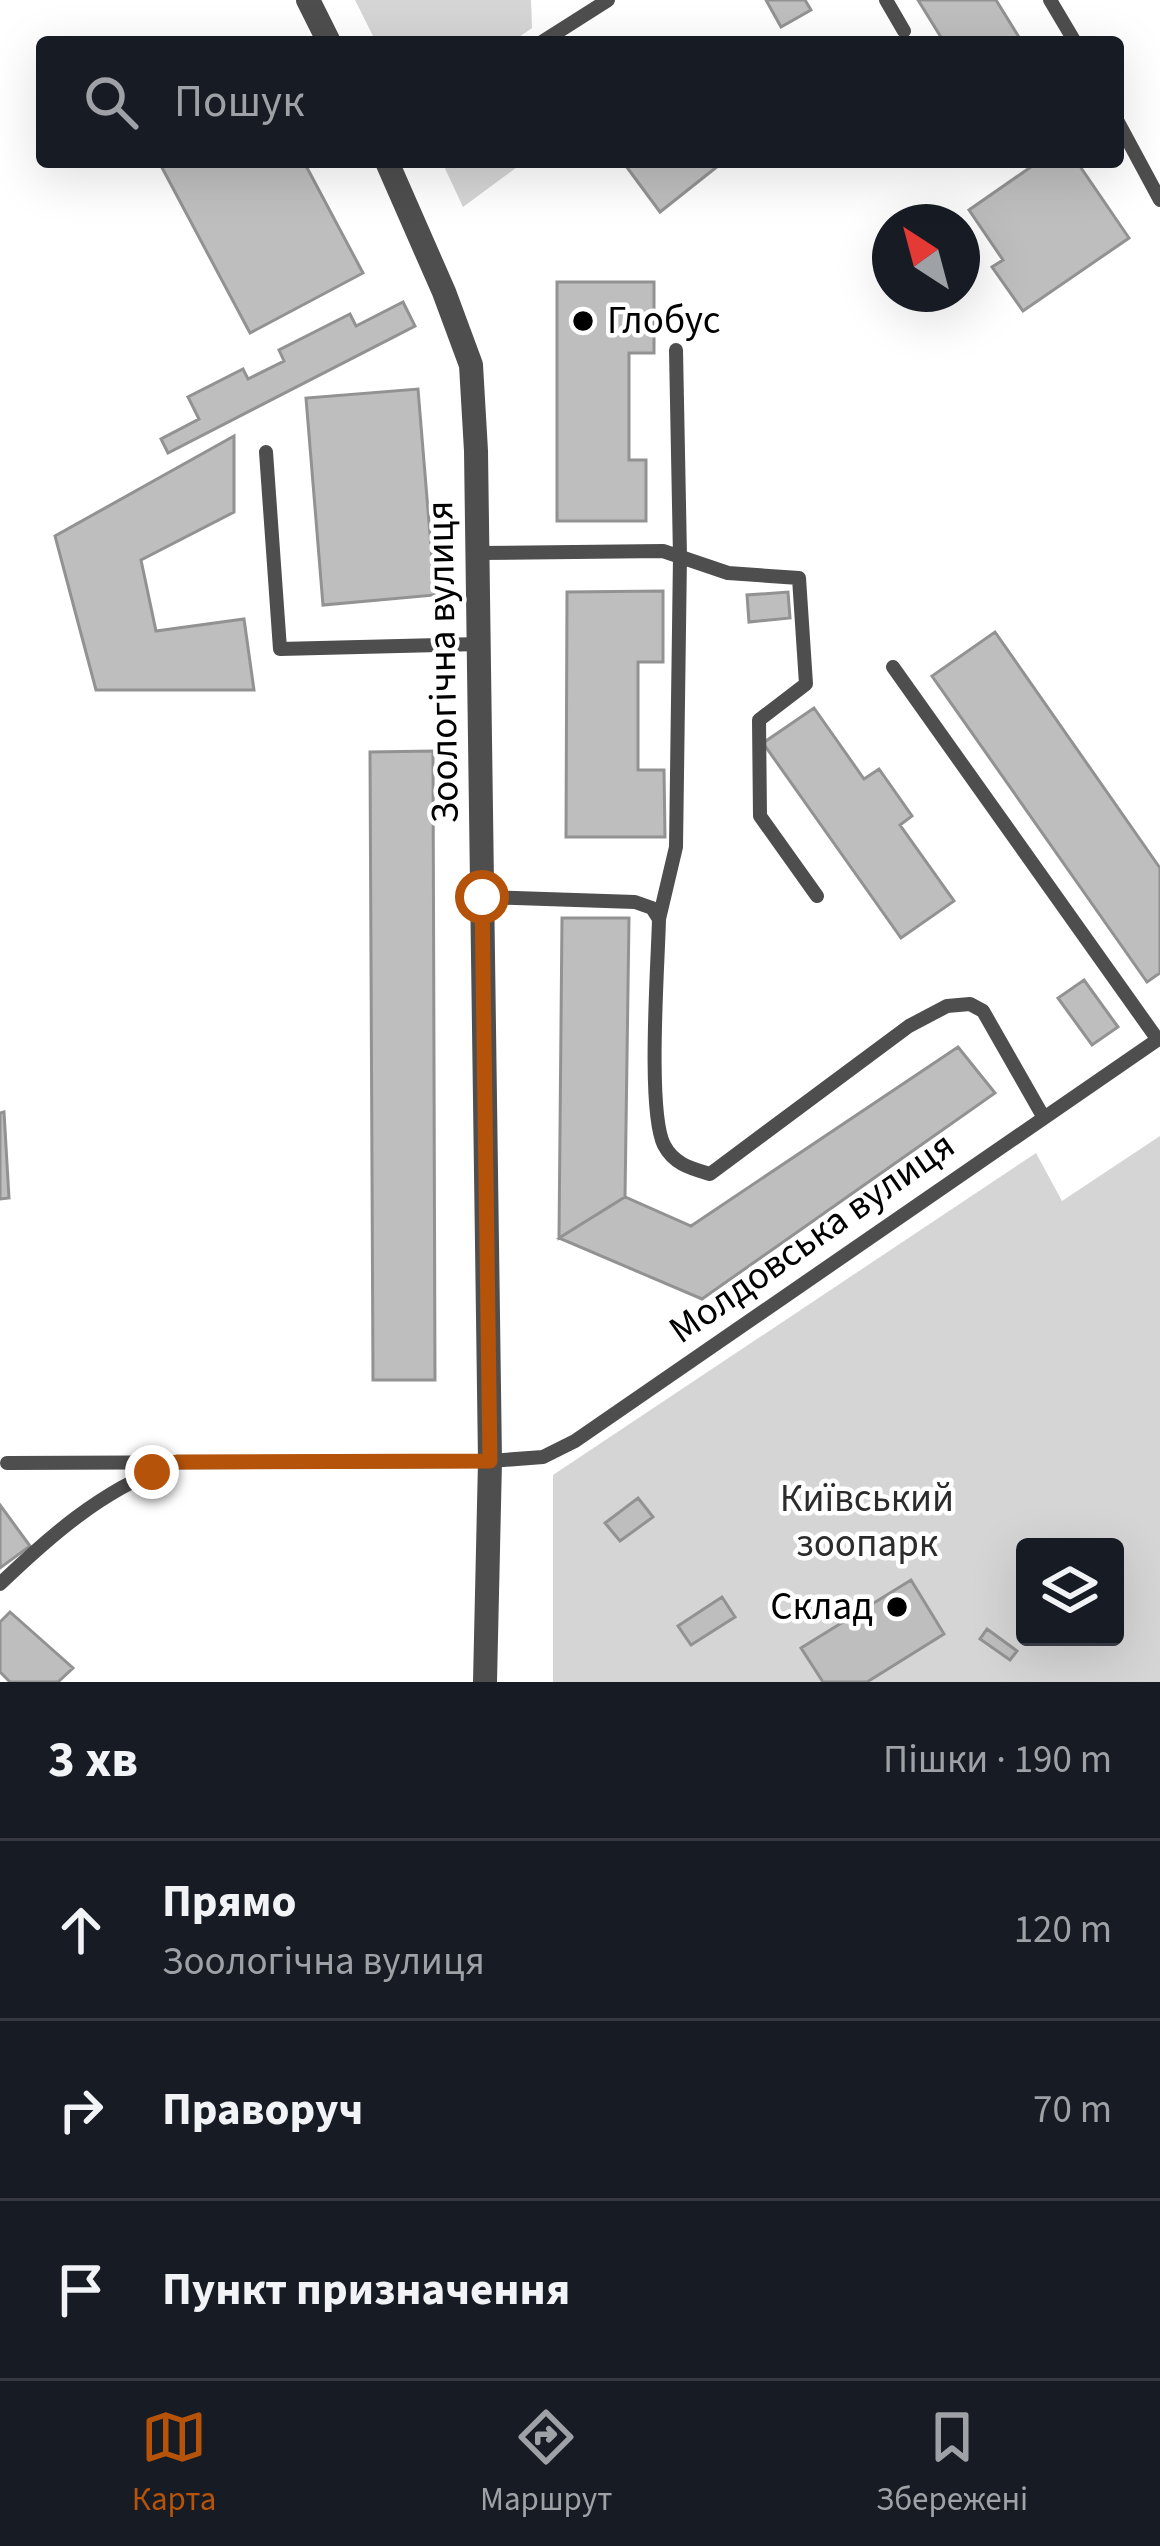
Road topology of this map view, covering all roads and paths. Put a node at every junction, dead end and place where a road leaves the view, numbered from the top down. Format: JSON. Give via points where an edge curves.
{"nodes":[{"id":1,"x":308,"y":0,"type":"edge"},
{"id":2,"x":608,"y":0,"type":"edge"},
{"id":3,"x":886,"y":0,"type":"edge"},
{"id":4,"x":1050,"y":0,"type":"edge"},
{"id":5,"x":904,"y":31,"type":"dead end"},
{"id":6,"x":325,"y":36,"type":"edge"},
{"id":7,"x":551,"y":36,"type":"edge"},
{"id":8,"x":1071,"y":36,"type":"edge"},
{"id":9,"x":1124,"y":133,"type":"edge"},
{"id":10,"x":390,"y":168,"type":"edge"},
{"id":11,"x":1160,"y":200,"type":"edge"},
{"id":12,"x":676,"y":350,"type":"dead end"},
{"id":13,"x":266,"y":452,"type":"dead end"},
{"id":14,"x":478,"y":553,"type":"junction"},
{"id":15,"x":680,"y":556,"type":"junction"},
{"id":16,"x":479,"y":644,"type":"junction"},
{"id":17,"x":893,"y":668,"type":"dead end"},
{"id":18,"x":817,"y":896,"type":"dead end"},
{"id":19,"x":482,"y":897,"type":"junction"},
{"id":20,"x":659,"y":919,"type":"junction"},
{"id":21,"x":1159,"y":1039,"type":"edge"},
{"id":22,"x":1044,"y":1118,"type":"junction"},
{"id":23,"x":490,"y":1461,"type":"junction"},
{"id":24,"x":177,"y":1462,"type":"junction"},
{"id":25,"x":7,"y":1463,"type":"dead end"},
{"id":26,"x":0,"y":1585,"type":"edge"},
{"id":27,"x":485,"y":1682,"type":"edge"}],
"edges":[{"from":1,"to":6,"type":"street"},
{"from":2,"to":7,"type":"lane"},
{"from":3,"to":5,"type":"lane"},
{"from":4,"to":8,"type":"lane"},
{"from":9,"to":11,"type":"lane"},
{"from":10,"to":14,"type":"street","name":"Зоологічна вулиця","via":[[471,365]]},
{"from":12,"to":15,"type":"lane"},
{"from":13,"to":16,"type":"lane","via":[[280,650]]},
{"from":14,"to":15,"type":"lane"},
{"from":14,"to":16,"type":"street","name":"Зоологічна вулиця"},
{"from":15,"to":18,"type":"lane","via":[[728,573],[799,578],[806,684],[759,720],[760,816]]},
{"from":15,"to":20,"type":"lane","via":[[676,847]]},
{"from":16,"to":19,"type":"street","name":"Зоологічна вулиця"},
{"from":17,"to":21,"type":"lane"},
{"from":19,"to":20,"type":"lane","via":[[635,902]]},
{"from":19,"to":23,"type":"street","name":"Зоологічна вулиця"},
{"from":20,"to":22,"type":"lane","via":[[656,1086],[663,1143],[682,1166],[710,1174],[947,1006],[983,1011]]},
{"from":21,"to":22,"type":"lane","name":"Молдовська вулиця"},
{"from":22,"to":23,"type":"lane","name":"Молдовська вулиця","via":[[575,1441],[543,1457]]},
{"from":23,"to":24,"type":"lane","name":"Молдовська вулиця"},
{"from":23,"to":27,"type":"street","name":"Зоологічна вулиця"},
{"from":24,"to":25,"type":"lane","name":"Молдовська вулиця"},
{"from":24,"to":26,"type":"lane","via":[[112,1492]]}]}
